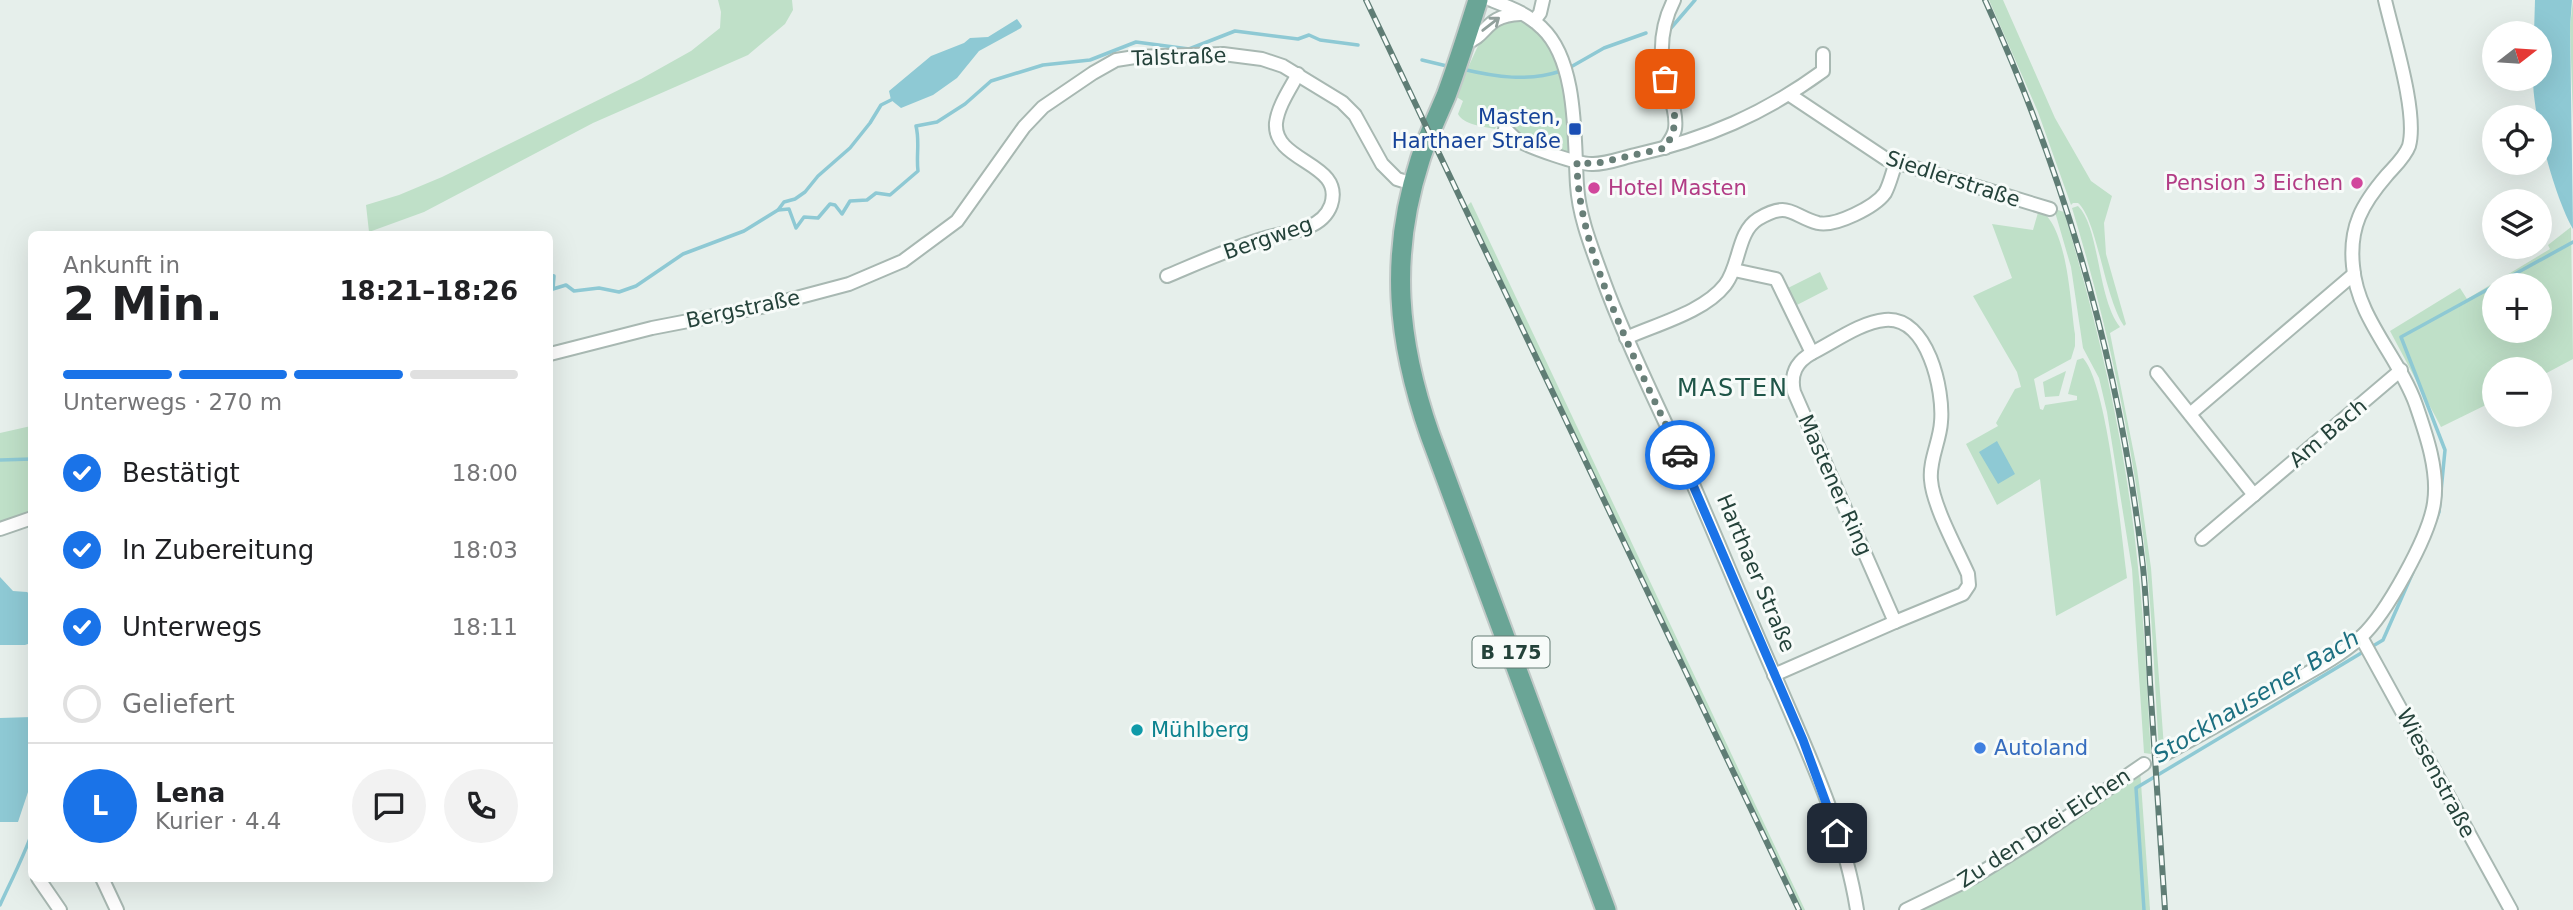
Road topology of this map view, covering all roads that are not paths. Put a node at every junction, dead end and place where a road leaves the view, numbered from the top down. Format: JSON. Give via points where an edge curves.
{"nodes":[{"id":1,"x":1478,"y":0,"type":"edge"},
{"id":2,"x":1491,"y":0,"type":"edge"},
{"id":3,"x":1543,"y":0,"type":"edge"},
{"id":4,"x":1674,"y":0,"type":"edge"},
{"id":5,"x":2385,"y":0,"type":"edge"},
{"id":6,"x":1523,"y":14,"type":"junction"},
{"id":7,"x":1534,"y":21,"type":"junction"},
{"id":8,"x":1824,"y":54,"type":"dead end"},
{"id":9,"x":1459,"y":59,"type":"junction"},
{"id":10,"x":1298,"y":74,"type":"junction"},
{"id":11,"x":1790,"y":95,"type":"junction"},
{"id":12,"x":1505,"y":129,"type":"dead end"},
{"id":13,"x":1665,"y":148,"type":"junction"},
{"id":14,"x":1577,"y":162,"type":"junction"},
{"id":15,"x":1896,"y":163,"type":"junction"},
{"id":16,"x":1413,"y":184,"type":"junction"},
{"id":17,"x":2050,"y":209,"type":"dead end"},
{"id":18,"x":929,"y":242,"type":"joint"},
{"id":19,"x":1734,"y":270,"type":"junction"},
{"id":20,"x":2354,"y":274,"type":"junction"},
{"id":21,"x":1167,"y":276,"type":"dead end"},
{"id":22,"x":1626,"y":338,"type":"junction"},
{"id":23,"x":553,"y":353,"type":"edge"},
{"id":24,"x":1812,"y":353,"type":"junction"},
{"id":25,"x":2401,"y":370,"type":"junction"},
{"id":26,"x":2157,"y":373,"type":"dead end"},
{"id":27,"x":2190,"y":414,"type":"junction"},
{"id":28,"x":2254,"y":495,"type":"junction"},
{"id":29,"x":28,"y":519,"type":"edge"},
{"id":30,"x":0,"y":529,"type":"edge"},
{"id":31,"x":2202,"y":539,"type":"dead end"},
{"id":32,"x":1895,"y":622,"type":"junction"},
{"id":33,"x":2365,"y":644,"type":"junction"},
{"id":34,"x":1774,"y":675,"type":"junction"},
{"id":35,"x":2165,"y":754,"type":"dead end"},
{"id":36,"x":2144,"y":764,"type":"dead end"},
{"id":37,"x":41,"y":882,"type":"edge"},
{"id":38,"x":104,"y":882,"type":"edge"},
{"id":39,"x":60,"y":910,"type":"edge"},
{"id":40,"x":117,"y":910,"type":"edge"},
{"id":41,"x":1606,"y":910,"type":"edge"},
{"id":42,"x":1857,"y":910,"type":"edge"},
{"id":43,"x":1906,"y":910,"type":"edge"},
{"id":44,"x":2511,"y":910,"type":"edge"}],
"edges":[{"from":1,"to":9,"type":"main road","number":"B 175"},
{"from":2,"to":6,"type":"street","name":"Harthaer Straße"},
{"from":3,"to":7,"type":"street"},
{"from":4,"to":13,"type":"street","via":[[1661,45],[1676,121],[1675,133]]},
{"from":5,"to":20,"type":"street","via":[[2408,100],[2410,137],[2403,158],[2360,213],[2353,247]]},
{"from":6,"to":7,"type":"street","name":"Harthaer Straße"},
{"from":9,"to":6,"type":"street","one_way":true,"via":[[1497,18]]},
{"from":7,"to":14,"type":"street","name":"Harthaer Straße","via":[[1551,38],[1564,69]]},
{"from":8,"to":11,"type":"street","via":[[1824,71]]},
{"from":9,"to":16,"type":"main road","number":"B 175"},
{"from":10,"to":16,"type":"street","name":"Talstraße","via":[[1342,102],[1355,115],[1382,164],[1397,179]]},
{"from":10,"to":18,"type":"street","name":"Talstraße","via":[[1239,55],[1116,60],[1043,107],[968,209]]},
{"from":10,"to":21,"type":"street","name":"Bergweg","via":[[1280,110],[1277,131],[1286,148],[1327,179],[1332,197],[1326,215],[1309,227],[1243,245]]},
{"from":11,"to":13,"type":"street","via":[[1732,125]]},
{"from":11,"to":15,"type":"street","name":"Siedlerstraße"},
{"from":12,"to":14,"type":"street","via":[[1517,139]]},
{"from":13,"to":14,"type":"street","via":[[1593,164]]},
{"from":14,"to":22,"type":"street","name":"Harthaer Straße","via":[[1586,227]]},
{"from":15,"to":17,"type":"street","name":"Siedlerstraße"},
{"from":15,"to":19,"type":"street","via":[[1884,195],[1844,219],[1821,223],[1785,209],[1758,219],[1749,226]]},
{"from":16,"to":41,"type":"main road","number":"B 175","via":[[1399,290],[1409,369]]},
{"from":18,"to":23,"type":"street","name":"Bergstraße","via":[[903,261],[849,284]]},
{"from":19,"to":22,"type":"street","via":[[1706,303]]},
{"from":19,"to":24,"type":"street","via":[[1776,279]]},
{"from":20,"to":25,"type":"street","via":[[2369,319]]},
{"from":20,"to":27,"type":"street"},
{"from":22,"to":34,"type":"street","name":"Harthaer Straße"},
{"from":24,"to":32,"type":"street","name":"Mastener Ring","via":[[1795,369],[1794,392]]},
{"from":24,"to":32,"type":"street","name":"Mastener Ring","via":[[1872,322],[1896,320],[1919,338],[1935,370],[1941,415],[1930,478],[1969,585],[1963,594]]},
{"from":25,"to":28,"type":"street","name":"Am Bach"},
{"from":25,"to":33,"type":"street","via":[[2429,447],[2434,503],[2415,552]]},
{"from":26,"to":27,"type":"street"},
{"from":27,"to":28,"type":"street"},
{"from":28,"to":31,"type":"street","name":"Am Bach"},
{"from":29,"to":30,"type":"street"},
{"from":32,"to":34,"type":"street","name":"Mastener Ring"},
{"from":33,"to":35,"type":"street"},
{"from":33,"to":44,"type":"street","name":"Wiesenstraße"},
{"from":34,"to":42,"type":"street","name":"Harthaer Straße","via":[[1824,793],[1851,875]]},
{"from":36,"to":43,"type":"street","name":"Zu den Drei Eichen","via":[[1974,877]]},
{"from":37,"to":39,"type":"street"},
{"from":38,"to":40,"type":"street"}]}
